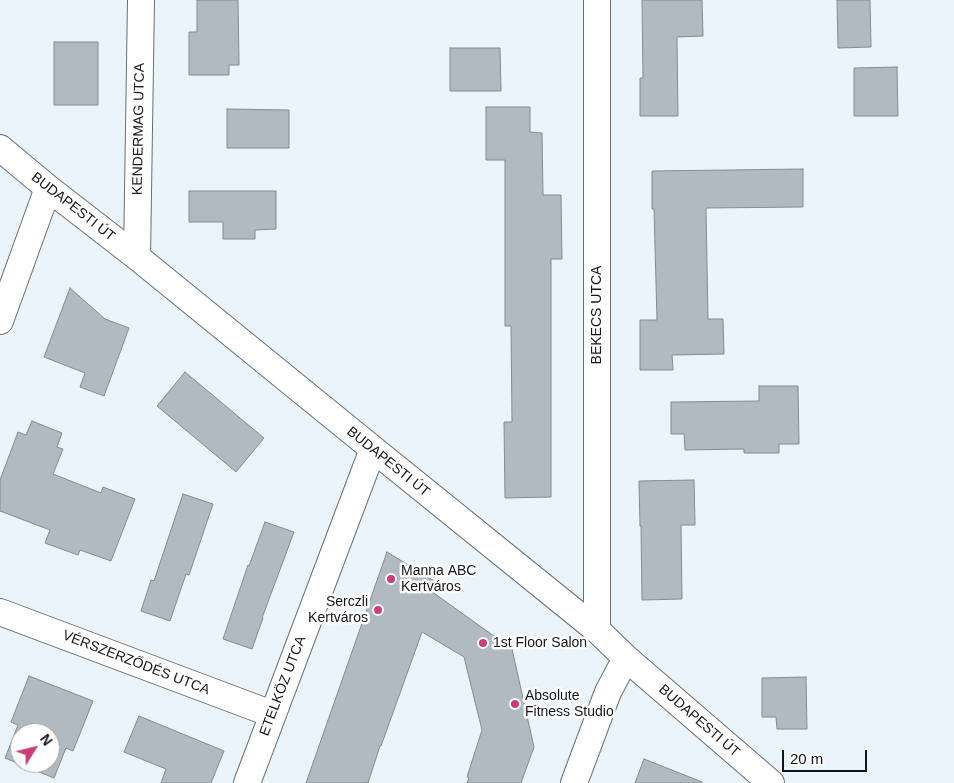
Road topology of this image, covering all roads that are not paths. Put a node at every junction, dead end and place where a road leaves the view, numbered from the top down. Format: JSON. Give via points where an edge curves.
{"nodes":[{"id":1,"x":141,"y":0,"type":"edge"},
{"id":2,"x":596,"y":0,"type":"edge"},
{"id":3,"x":0,"y":148,"type":"edge"},
{"id":4,"x":48,"y":188,"type":"junction"},
{"id":5,"x":137,"y":258,"type":"junction"},
{"id":6,"x":0,"y":321,"type":"edge"},
{"id":7,"x":373,"y":449,"type":"junction"},
{"id":8,"x":0,"y":612,"type":"edge"},
{"id":9,"x":597,"y":630,"type":"junction"},
{"id":10,"x":626,"y":658,"type":"junction"},
{"id":11,"x":272,"y":714,"type":"junction"},
{"id":12,"x":247,"y":783,"type":"edge"},
{"id":13,"x":574,"y":783,"type":"edge"},
{"id":14,"x":771,"y":783,"type":"edge"}],
"edges":[{"from":1,"to":5,"type":"street","name":"KENDERMAG UTCA"},
{"from":2,"to":9,"type":"street","name":"BEKECS UTCA"},
{"from":3,"to":4,"type":"street","name":"BUDAPESTI ÚT"},
{"from":4,"to":5,"type":"street","name":"BUDAPESTI ÚT"},
{"from":4,"to":6,"type":"street"},
{"from":5,"to":7,"type":"street","name":"BUDAPESTI ÚT"},
{"from":7,"to":9,"type":"street","name":"BUDAPESTI ÚT"},
{"from":7,"to":11,"type":"street","name":"ETELKÖZ UTCA"},
{"from":8,"to":11,"type":"street","name":"VÉRSZERZŐDÉS UTCA"},
{"from":9,"to":10,"type":"street","name":"BUDAPESTI ÚT"},
{"from":10,"to":13,"type":"street","via":[[608,692]]},
{"from":10,"to":14,"type":"street","name":"BUDAPESTI ÚT"},
{"from":11,"to":12,"type":"street","name":"ETELKÖZ UTCA"}]}
